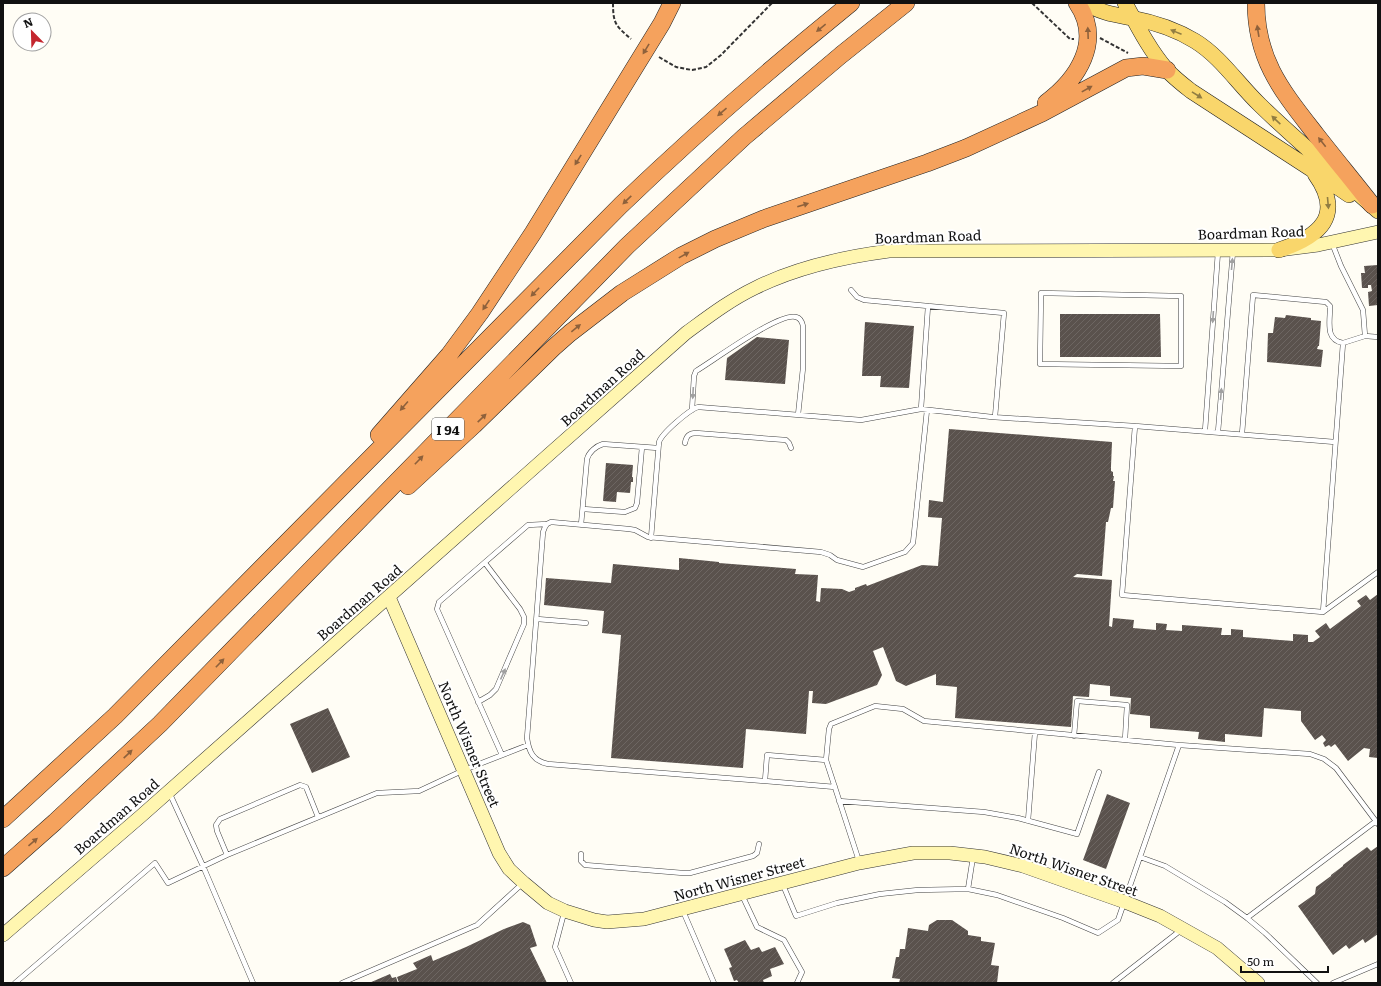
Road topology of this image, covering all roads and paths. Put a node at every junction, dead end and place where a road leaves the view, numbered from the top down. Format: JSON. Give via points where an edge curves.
{"nodes":[{"id":1,"x":613,"y":3,"type":"edge"},
{"id":2,"x":674,"y":3,"type":"edge"},
{"id":3,"x":772,"y":3,"type":"edge"},
{"id":4,"x":851,"y":3,"type":"edge"},
{"id":5,"x":906,"y":3,"type":"edge"},
{"id":6,"x":1032,"y":3,"type":"edge"},
{"id":7,"x":1077,"y":3,"type":"edge"},
{"id":8,"x":1086,"y":3,"type":"edge"},
{"id":9,"x":1125,"y":3,"type":"edge"},
{"id":10,"x":1256,"y":3,"type":"edge"},
{"id":11,"x":1134,"y":18,"type":"junction"},
{"id":12,"x":1100,"y":38,"type":"dead end"},
{"id":13,"x":631,"y":39,"type":"dead end"},
{"id":14,"x":1077,"y":39,"type":"dead end"},
{"id":15,"x":1129,"y":54,"type":"dead end"},
{"id":16,"x":659,"y":57,"type":"dead end"},
{"id":17,"x":1167,"y":70,"type":"junction"},
{"id":18,"x":977,"y":143,"type":"junction"},
{"id":19,"x":1311,"y":169,"type":"junction"},
{"id":20,"x":1376,"y":210,"type":"edge"},
{"id":21,"x":1378,"y":232,"type":"edge"},
{"id":22,"x":1332,"y":243,"type":"junction"},
{"id":23,"x":1219,"y":250,"type":"junction"},
{"id":24,"x":1279,"y":250,"type":"junction"},
{"id":25,"x":1233,"y":251,"type":"junction"},
{"id":26,"x":851,"y":290,"type":"dead end"},
{"id":27,"x":1041,"y":293,"type":"joint"},
{"id":28,"x":928,"y":306,"type":"junction"},
{"id":29,"x":1365,"y":336,"type":"junction"},
{"id":30,"x":1378,"y":338,"type":"edge"},
{"id":31,"x":1343,"y":343,"type":"junction"},
{"id":32,"x":921,"y":409,"type":"junction"},
{"id":33,"x":692,"y":410,"type":"junction"},
{"id":34,"x":927,"y":410,"type":"junction"},
{"id":35,"x":798,"y":415,"type":"junction"},
{"id":36,"x":995,"y":417,"type":"junction"},
{"id":37,"x":1135,"y":426,"type":"junction"},
{"id":38,"x":1205,"y":431,"type":"junction"},
{"id":39,"x":1218,"y":432,"type":"junction"},
{"id":40,"x":1242,"y":434,"type":"junction"},
{"id":41,"x":1335,"y":442,"type":"junction"},
{"id":42,"x":685,"y":443,"type":"dead end"},
{"id":43,"x":642,"y":447,"type":"junction"},
{"id":44,"x":658,"y":448,"type":"junction"},
{"id":45,"x":791,"y":448,"type":"dead end"},
{"id":46,"x":583,"y":508,"type":"junction"},
{"id":47,"x":547,"y":524,"type":"junction"},
{"id":48,"x":581,"y":525,"type":"junction"},
{"id":49,"x":651,"y":538,"type":"junction"},
{"id":50,"x":485,"y":563,"type":"junction"},
{"id":51,"x":317,"y":564,"type":"junction"},
{"id":52,"x":1378,"y":572,"type":"edge"},
{"id":53,"x":250,"y":580,"type":"junction"},
{"id":54,"x":389,"y":597,"type":"junction"},
{"id":55,"x":1323,"y":612,"type":"junction"},
{"id":56,"x":537,"y":619,"type":"junction"},
{"id":57,"x":586,"y":623,"type":"dead end"},
{"id":58,"x":478,"y":702,"type":"junction"},
{"id":59,"x":1035,"y":732,"type":"junction"},
{"id":60,"x":1074,"y":736,"type":"junction"},
{"id":61,"x":1125,"y":740,"type":"junction"},
{"id":62,"x":528,"y":745,"type":"junction"},
{"id":63,"x":1179,"y":745,"type":"junction"},
{"id":64,"x":502,"y":756,"type":"junction"},
{"id":65,"x":826,"y":760,"type":"junction"},
{"id":66,"x":464,"y":770,"type":"junction"},
{"id":67,"x":1100,"y":772,"type":"dead end"},
{"id":68,"x":765,"y":781,"type":"junction"},
{"id":69,"x":835,"y":787,"type":"junction"},
{"id":70,"x":169,"y":791,"type":"junction"},
{"id":71,"x":839,"y":801,"type":"junction"},
{"id":72,"x":318,"y":817,"type":"junction"},
{"id":73,"x":3,"y":819,"type":"edge"},
{"id":74,"x":1028,"y":821,"type":"junction"},
{"id":75,"x":1377,"y":822,"type":"edge"},
{"id":76,"x":759,"y":844,"type":"dead end"},
{"id":77,"x":581,"y":854,"type":"dead end"},
{"id":78,"x":227,"y":855,"type":"junction"},
{"id":79,"x":973,"y":856,"type":"junction"},
{"id":80,"x":1140,"y":857,"type":"junction"},
{"id":81,"x":859,"y":863,"type":"junction"},
{"id":82,"x":203,"y":866,"type":"junction"},
{"id":83,"x":3,"y":868,"type":"edge"},
{"id":84,"x":524,"y":883,"type":"junction"},
{"id":85,"x":782,"y":883,"type":"junction"},
{"id":86,"x":968,"y":889,"type":"junction"},
{"id":87,"x":742,"y":894,"type":"junction"},
{"id":88,"x":1125,"y":902,"type":"junction"},
{"id":89,"x":682,"y":909,"type":"junction"},
{"id":90,"x":565,"y":911,"type":"junction"},
{"id":91,"x":1247,"y":918,"type":"junction"},
{"id":92,"x":1182,"y":929,"type":"junction"},
{"id":93,"x":3,"y":935,"type":"edge"},
{"id":94,"x":1378,"y":964,"type":"edge"},
{"id":95,"x":15,"y":983,"type":"edge"},
{"id":96,"x":253,"y":983,"type":"edge"},
{"id":97,"x":342,"y":983,"type":"edge"},
{"id":98,"x":571,"y":983,"type":"edge"},
{"id":99,"x":714,"y":983,"type":"edge"},
{"id":100,"x":797,"y":983,"type":"edge"},
{"id":101,"x":1113,"y":983,"type":"edge"},
{"id":102,"x":1258,"y":983,"type":"edge"},
{"id":103,"x":1316,"y":983,"type":"edge"},
{"id":104,"x":1333,"y":983,"type":"edge"}],
"edges":[{"from":1,"to":13,"type":"path","via":[[613,16],[617,27]]},
{"from":2,"to":53,"type":"highway","one_way":true,"via":[[533,233],[461,339]]},
{"from":3,"to":16,"type":"path","via":[[706,67],[692,70],[676,67]]},
{"from":4,"to":53,"type":"highway","number":"I 94","one_way":true,"via":[[670,158]]},
{"from":51,"to":5,"type":"highway","number":"I 94","one_way":true,"via":[[647,227],[744,138]]},
{"from":6,"to":14,"type":"path","via":[[1070,39]]},
{"from":18,"to":7,"type":"highway","one_way":true,"via":[[1042,106],[1068,83],[1083,59],[1087,46],[1087,25]]},
{"from":8,"to":11,"type":"main road","via":[[1102,11]]},
{"from":9,"to":11,"type":"main road"},
{"from":20,"to":10,"type":"highway","one_way":true,"via":[[1281,88],[1262,48]]},
{"from":11,"to":17,"type":"main road"},
{"from":20,"to":11,"type":"main road","one_way":true,"via":[[1278,122],[1202,46],[1176,32]]},
{"from":12,"to":15,"type":"path"},
{"from":18,"to":17,"type":"highway","one_way":true,"via":[[1042,113],[1120,70],[1136,66]]},
{"from":17,"to":19,"type":"main road","one_way":true,"via":[[1191,91]]},
{"from":51,"to":18,"type":"highway","one_way":true,"via":[[437,460],[553,348],[600,309],[661,268],[704,244],[777,213],[927,163]]},
{"from":19,"to":20,"type":"main road"},
{"from":19,"to":24,"type":"main road","one_way":true,"via":[[1327,197],[1326,218],[1319,229],[1308,238]]},
{"from":21,"to":22,"type":"main road","name":"Boardman Road"},
{"from":22,"to":24,"type":"main road","name":"Boardman Road"},
{"from":22,"to":29,"type":"lane","via":[[1363,310]]},
{"from":23,"to":25,"type":"main road","name":"Boardman Road"},
{"from":23,"to":38,"type":"lane","one_way":true},
{"from":23,"to":54,"type":"main road","name":"Boardman Road","via":[[889,251],[817,264],[773,280],[733,300],[686,333]]},
{"from":24,"to":25,"type":"main road","name":"Boardman Road"},
{"from":39,"to":25,"type":"lane","one_way":true},
{"from":26,"to":28,"type":"lane","via":[[857,298],[864,300]]},
{"from":27,"to":27,"type":"lane","via":[[1040,364],[1181,366],[1181,296]]},
{"from":28,"to":32,"type":"lane"},
{"from":28,"to":36,"type":"lane","via":[[1004,313]]},
{"from":29,"to":30,"type":"lane"},
{"from":29,"to":31,"type":"lane"},
{"from":31,"to":40,"type":"lane","via":[[1334,339],[1329,332],[1330,306],[1326,302],[1253,295]]},
{"from":31,"to":41,"type":"lane"},
{"from":32,"to":34,"type":"lane"},
{"from":32,"to":35,"type":"lane","via":[[861,420]]},
{"from":33,"to":35,"type":"lane","via":[[703,407]]},
{"from":35,"to":33,"type":"lane","one_way":true,"via":[[803,368],[803,331],[802,321],[796,316],[762,328],[696,372]]},
{"from":33,"to":44,"type":"lane","via":[[662,436]]},
{"from":34,"to":36,"type":"lane"},
{"from":34,"to":49,"type":"lane","via":[[913,543],[905,552],[863,567],[837,560],[821,552]]},
{"from":36,"to":37,"type":"lane"},
{"from":37,"to":38,"type":"lane"},
{"from":37,"to":55,"type":"lane","via":[[1122,595]]},
{"from":38,"to":39,"type":"lane"},
{"from":39,"to":40,"type":"lane"},
{"from":40,"to":41,"type":"lane"},
{"from":41,"to":55,"type":"lane"},
{"from":42,"to":45,"type":"lane","via":[[687,436],[696,433],[786,440]]},
{"from":43,"to":44,"type":"lane"},
{"from":43,"to":46,"type":"lane","via":[[603,444],[589,454]]},
{"from":43,"to":46,"type":"lane","via":[[635,508],[626,512]]},
{"from":44,"to":49,"type":"lane"},
{"from":46,"to":48,"type":"lane"},
{"from":47,"to":48,"type":"lane","via":[[551,522]]},
{"from":47,"to":50,"type":"lane","via":[[528,526]]},
{"from":47,"to":56,"type":"lane","via":[[543,532]]},
{"from":48,"to":49,"type":"lane","via":[[628,529]]},
{"from":58,"to":50,"type":"lane","one_way":true,"via":[[496,689],[524,624],[520,608]]},
{"from":50,"to":58,"type":"lane","via":[[439,602],[437,609]]},
{"from":83,"to":51,"type":"highway","number":"I 94","one_way":true,"via":[[129,754]]},
{"from":52,"to":55,"type":"lane"},
{"from":53,"to":73,"type":"highway","number":"I 94","via":[[115,716]]},
{"from":54,"to":66,"type":"main road","name":"North Wisner Street"},
{"from":54,"to":70,"type":"main road","name":"Boardman Road"},
{"from":56,"to":57,"type":"lane"},
{"from":56,"to":62,"type":"lane"},
{"from":58,"to":64,"type":"lane"},
{"from":59,"to":60,"type":"lane"},
{"from":59,"to":65,"type":"lane","via":[[924,721],[903,709],[876,706],[831,724]]},
{"from":59,"to":74,"type":"lane"},
{"from":60,"to":61,"type":"lane"},
{"from":60,"to":61,"type":"lane","via":[[1077,701],[1126,705]]},
{"from":61,"to":63,"type":"lane"},
{"from":62,"to":64,"type":"lane"},
{"from":62,"to":68,"type":"lane","via":[[534,759],[548,764]]},
{"from":63,"to":75,"type":"lane","via":[[1300,752],[1317,756],[1336,768]]},
{"from":63,"to":80,"type":"lane"},
{"from":64,"to":66,"type":"lane"},
{"from":65,"to":68,"type":"lane","via":[[767,755]]},
{"from":65,"to":69,"type":"lane"},
{"from":66,"to":72,"type":"lane","via":[[419,791],[377,793]]},
{"from":66,"to":84,"type":"main road","name":"North Wisner Street","via":[[499,853],[509,869]]},
{"from":67,"to":74,"type":"lane","via":[[1077,834]]},
{"from":68,"to":69,"type":"lane"},
{"from":69,"to":71,"type":"lane"},
{"from":70,"to":82,"type":"lane"},
{"from":70,"to":93,"type":"main road","name":"Boardman Road"},
{"from":71,"to":74,"type":"lane","via":[[984,812]]},
{"from":71,"to":81,"type":"lane"},
{"from":72,"to":78,"type":"lane"},
{"from":72,"to":78,"type":"lane","via":[[306,788],[300,786],[220,819],[216,825],[217,831]]},
{"from":75,"to":91,"type":"lane"},
{"from":76,"to":77,"type":"lane","via":[[757,853],[752,856],[685,873],[585,865],[581,861]]},
{"from":78,"to":82,"type":"lane"},
{"from":79,"to":81,"type":"main road","name":"North Wisner Street","via":[[913,853]]},
{"from":79,"to":86,"type":"lane"},
{"from":79,"to":88,"type":"main road","name":"North Wisner Street","via":[[1023,866]]},
{"from":80,"to":88,"type":"lane"},
{"from":80,"to":91,"type":"lane","via":[[1165,866]]},
{"from":81,"to":85,"type":"main road","name":"North Wisner Street"},
{"from":82,"to":95,"type":"lane","via":[[168,882],[155,863]]},
{"from":82,"to":96,"type":"lane"},
{"from":84,"to":90,"type":"main road","name":"North Wisner Street","via":[[548,903]]},
{"from":84,"to":97,"type":"lane","via":[[477,925]]},
{"from":85,"to":86,"type":"lane","via":[[796,916],[880,894]]},
{"from":85,"to":87,"type":"main road","name":"North Wisner Street"},
{"from":86,"to":88,"type":"lane","via":[[997,895],[1098,933],[1118,920]]},
{"from":87,"to":89,"type":"main road","name":"North Wisner Street"},
{"from":87,"to":100,"type":"lane","via":[[757,927],[784,940],[802,972]]},
{"from":88,"to":92,"type":"main road","name":"North Wisner Street","via":[[1160,916]]},
{"from":89,"to":90,"type":"main road","name":"North Wisner Street","via":[[644,919],[607,922]]},
{"from":89,"to":99,"type":"lane"},
{"from":90,"to":98,"type":"lane","via":[[556,947]]},
{"from":91,"to":103,"type":"lane"},
{"from":92,"to":101,"type":"lane"},
{"from":92,"to":102,"type":"main road","name":"North Wisner Street","via":[[1217,948]]},
{"from":94,"to":104,"type":"lane"}]}
